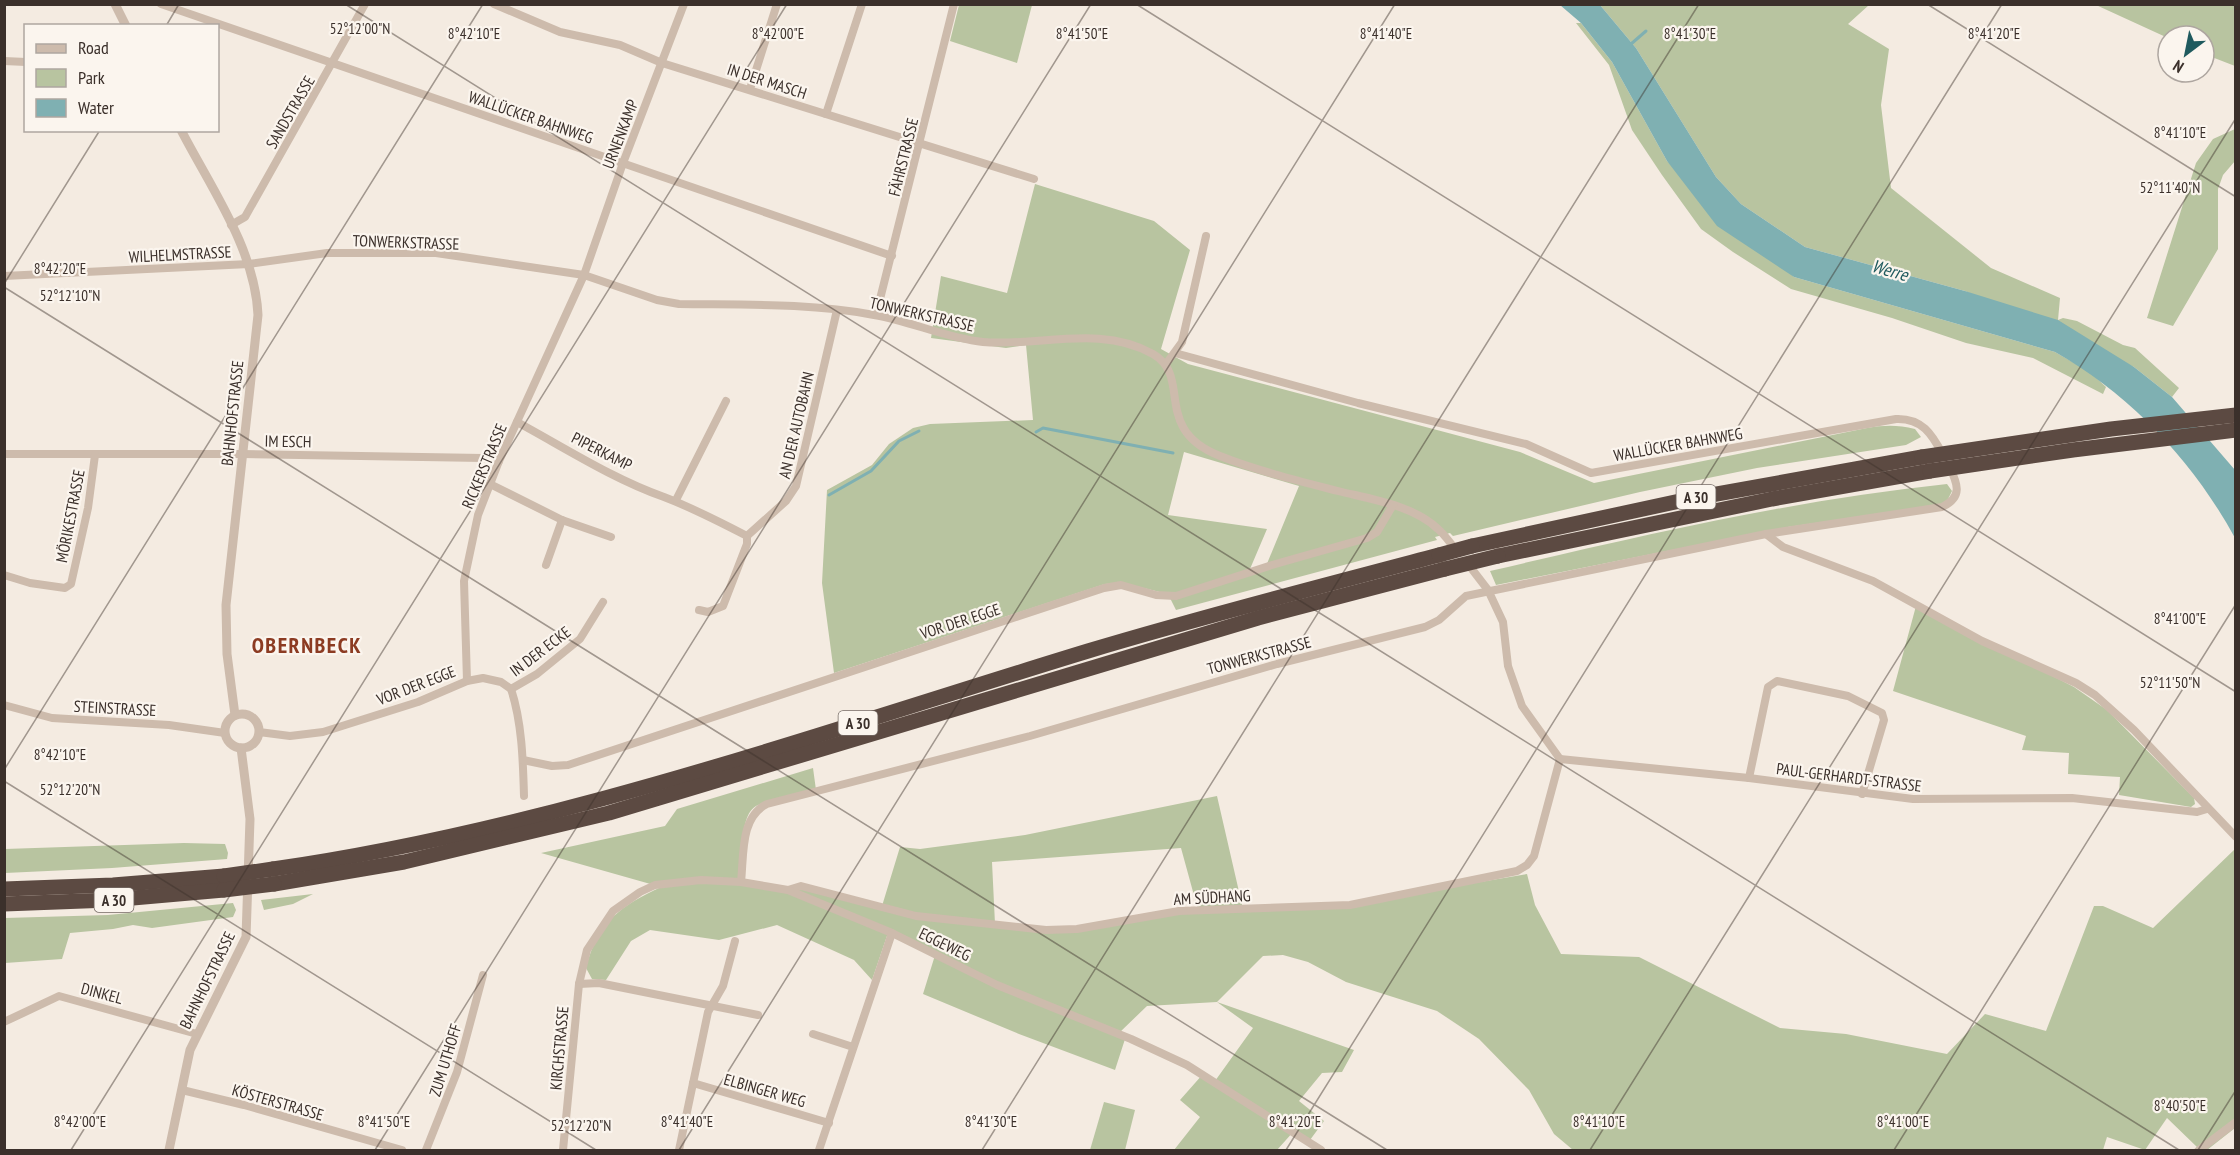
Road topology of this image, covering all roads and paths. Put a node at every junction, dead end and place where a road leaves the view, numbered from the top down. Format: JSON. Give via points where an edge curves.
{"nodes":[{"id":1,"x":115,"y":4,"type":"edge"},
{"id":2,"x":161,"y":4,"type":"edge"},
{"id":3,"x":365,"y":4,"type":"edge"},
{"id":4,"x":494,"y":4,"type":"edge"},
{"id":5,"x":684,"y":4,"type":"edge"},
{"id":6,"x":777,"y":4,"type":"edge"},
{"id":7,"x":862,"y":4,"type":"edge"},
{"id":8,"x":954,"y":4,"type":"edge"},
{"id":9,"x":125,"y":24,"type":"edge"},
{"id":10,"x":4,"y":61,"type":"edge"},
{"id":11,"x":24,"y":62,"type":"edge"},
{"id":12,"x":333,"y":63,"type":"junction"},
{"id":13,"x":662,"y":63,"type":"junction"},
{"id":14,"x":750,"y":89,"type":"junction"},
{"id":15,"x":826,"y":114,"type":"junction"},
{"id":16,"x":182,"y":132,"type":"edge"},
{"id":17,"x":920,"y":144,"type":"junction"},
{"id":18,"x":623,"y":163,"type":"junction"},
{"id":19,"x":1034,"y":179,"type":"dead end"},
{"id":20,"x":231,"y":225,"type":"junction"},
{"id":21,"x":1206,"y":236,"type":"dead end"},
{"id":22,"x":892,"y":256,"type":"junction"},
{"id":23,"x":249,"y":264,"type":"junction"},
{"id":24,"x":584,"y":275,"type":"junction"},
{"id":25,"x":4,"y":276,"type":"edge"},
{"id":26,"x":837,"y":309,"type":"junction"},
{"id":27,"x":876,"y":315,"type":"junction"},
{"id":28,"x":1175,"y":353,"type":"junction"},
{"id":29,"x":1166,"y":364,"type":"junction"},
{"id":30,"x":726,"y":401,"type":"dead end"},
{"id":31,"x":2235,"y":415,"type":"edge"},
{"id":32,"x":517,"y":422,"type":"junction"},
{"id":33,"x":2235,"y":430,"type":"edge"},
{"id":34,"x":243,"y":453,"type":"junction"},
{"id":35,"x":4,"y":454,"type":"edge"},
{"id":36,"x":95,"y":455,"type":"junction"},
{"id":37,"x":499,"y":461,"type":"junction"},
{"id":38,"x":490,"y":484,"type":"junction"},
{"id":39,"x":676,"y":500,"type":"junction"},
{"id":40,"x":1393,"y":505,"type":"junction"},
{"id":41,"x":562,"y":520,"type":"junction"},
{"id":42,"x":1766,"y":534,"type":"junction"},
{"id":43,"x":747,"y":536,"type":"junction"},
{"id":44,"x":611,"y":537,"type":"dead end"},
{"id":45,"x":546,"y":565,"type":"dead end"},
{"id":46,"x":4,"y":575,"type":"edge"},
{"id":47,"x":1488,"y":590,"type":"junction"},
{"id":48,"x":603,"y":602,"type":"dead end"},
{"id":49,"x":699,"y":610,"type":"dead end"},
{"id":50,"x":467,"y":681,"type":"junction"},
{"id":51,"x":511,"y":689,"type":"junction"},
{"id":52,"x":4,"y":705,"type":"edge"},
{"id":53,"x":235,"y":715,"type":"junction"},
{"id":54,"x":259,"y":732,"type":"junction"},
{"id":55,"x":225,"y":733,"type":"junction"},
{"id":56,"x":241,"y":748,"type":"junction"},
{"id":57,"x":1560,"y":759,"type":"junction"},
{"id":58,"x":523,"y":760,"type":"junction"},
{"id":59,"x":1749,"y":778,"type":"junction"},
{"id":60,"x":1862,"y":794,"type":"junction"},
{"id":61,"x":524,"y":796,"type":"dead end"},
{"id":62,"x":2207,"y":808,"type":"junction"},
{"id":63,"x":2235,"y":837,"type":"edge"},
{"id":64,"x":273,"y":876,"type":"junction"},
{"id":65,"x":741,"y":882,"type":"junction"},
{"id":66,"x":224,"y":883,"type":"junction"},
{"id":67,"x":4,"y":889,"type":"edge"},
{"id":68,"x":788,"y":890,"type":"junction"},
{"id":69,"x":4,"y":904,"type":"edge"},
{"id":70,"x":892,"y":933,"type":"junction"},
{"id":71,"x":735,"y":941,"type":"dead end"},
{"id":72,"x":483,"y":975,"type":"dead end"},
{"id":73,"x":579,"y":984,"type":"junction"},
{"id":74,"x":712,"y":1006,"type":"junction"},
{"id":75,"x":758,"y":1016,"type":"dead end"},
{"id":76,"x":4,"y":1022,"type":"edge"},
{"id":77,"x":197,"y":1034,"type":"junction"},
{"id":78,"x":813,"y":1034,"type":"dead end"},
{"id":79,"x":853,"y":1047,"type":"junction"},
{"id":80,"x":693,"y":1083,"type":"junction"},
{"id":81,"x":182,"y":1090,"type":"junction"},
{"id":82,"x":2235,"y":1122,"type":"edge"},
{"id":83,"x":829,"y":1123,"type":"junction"},
{"id":84,"x":169,"y":1150,"type":"edge"},
{"id":85,"x":402,"y":1150,"type":"edge"},
{"id":86,"x":426,"y":1150,"type":"edge"},
{"id":87,"x":563,"y":1150,"type":"edge"},
{"id":88,"x":679,"y":1150,"type":"edge"},
{"id":89,"x":819,"y":1150,"type":"edge"},
{"id":90,"x":1321,"y":1150,"type":"edge"},
{"id":91,"x":2199,"y":1150,"type":"edge"}],
"edges":[{"from":1,"to":9,"type":"street"},
{"from":2,"to":12,"type":"street","name":"WALLÜCKER BAHNWEG"},
{"from":3,"to":12,"type":"street","name":"SANDSTRASSE"},
{"from":4,"to":13,"type":"street","name":"IN DER MASCH","via":[[560,32],[620,45]]},
{"from":5,"to":13,"type":"street","name":"URNENKAMP"},
{"from":6,"to":14,"type":"street"},
{"from":7,"to":15,"type":"street"},
{"from":8,"to":17,"type":"street","name":"FÄHRSTRASSE"},
{"from":10,"to":11,"type":"street"},
{"from":12,"to":18,"type":"street","name":"WALLÜCKER BAHNWEG"},
{"from":12,"to":20,"type":"street","name":"SANDSTRASSE","via":[[245,217]]},
{"from":13,"to":14,"type":"street","name":"IN DER MASCH"},
{"from":13,"to":18,"type":"street","name":"URNENKAMP"},
{"from":14,"to":15,"type":"street","name":"IN DER MASCH"},
{"from":15,"to":17,"type":"street","name":"IN DER MASCH"},
{"from":16,"to":20,"type":"street","name":"BAHNHOFSTRASSE"},
{"from":17,"to":19,"type":"street","name":"IN DER MASCH"},
{"from":17,"to":22,"type":"street","name":"FÄHRSTRASSE"},
{"from":18,"to":22,"type":"street","name":"WALLÜCKER BAHNWEG"},
{"from":18,"to":24,"type":"street","name":"URNENKAMP"},
{"from":20,"to":23,"type":"street","name":"BAHNHOFSTRASSE"},
{"from":21,"to":28,"type":"street","via":[[1182,342]]},
{"from":22,"to":27,"type":"street","name":"FÄHRSTRASSE"},
{"from":23,"to":24,"type":"street","name":"TONWERKSTRASSE","via":[[327,253],[436,253]]},
{"from":23,"to":25,"type":"street","name":"WILHELMSTRASSE"},
{"from":23,"to":34,"type":"street","name":"BAHNHOFSTRASSE","via":[[258,315]]},
{"from":24,"to":26,"type":"street","name":"TONWERKSTRASSE","via":[[679,304]]},
{"from":24,"to":32,"type":"street","name":"RICKERSTRASSE"},
{"from":26,"to":27,"type":"street","name":"TONWERKSTRASSE"},
{"from":26,"to":43,"type":"street","name":"AN DER AUTOBAHN","via":[[796,486],[786,501]]},
{"from":27,"to":29,"type":"street","name":"TONWERKSTRASSE","via":[[981,341],[1070,337],[1116,342],[1154,354]]},
{"from":28,"to":29,"type":"street"},
{"from":28,"to":42,"type":"street","name":"WALLÜCKER BAHNWEG","via":[[1526,444],[1592,473],[1906,419],[1933,435],[1957,483],[1955,497],[1942,507]]},
{"from":29,"to":40,"type":"street","via":[[1181,426],[1208,450],[1255,468]]},
{"from":30,"to":39,"type":"street"},
{"from":31,"to":64,"type":"highway","number":"A 30","bridge":true,"via":[[1922,457],[1689,499],[1472,546],[1089,651],[541,816]]},
{"from":32,"to":37,"type":"street","name":"RICKERSTRASSE"},
{"from":32,"to":39,"type":"street","name":"PIPERKAMP","via":[[612,472]]},
{"from":33,"to":64,"type":"highway","number":"A 30","bridge":true,"via":[[1930,471],[1772,499],[1498,556],[1204,633],[609,813],[404,862]]},
{"from":34,"to":36,"type":"street","name":"IM ESCH"},
{"from":34,"to":37,"type":"street","name":"IM ESCH"},
{"from":34,"to":53,"type":"street","name":"BAHNHOFSTRASSE","via":[[226,605]]},
{"from":35,"to":36,"type":"street","name":"IM ESCH"},
{"from":36,"to":46,"type":"street","name":"MÖRIKESTRASSE","via":[[71,585],[65,588],[30,583]]},
{"from":37,"to":38,"type":"street","name":"RICKERSTRASSE"},
{"from":38,"to":41,"type":"street"},
{"from":38,"to":50,"type":"street","name":"RICKERSTRASSE","via":[[472,532],[464,581]]},
{"from":39,"to":43,"type":"street","name":"PIPERKAMP"},
{"from":40,"to":47,"type":"street","via":[[1438,529]]},
{"from":40,"to":58,"type":"street","name":"VOR DER EGGE","via":[[1377,532],[1366,538],[1176,596],[1156,595],[1122,585],[1104,588],[568,765]]},
{"from":41,"to":44,"type":"street"},
{"from":41,"to":45,"type":"street"},
{"from":42,"to":47,"type":"street","name":"WALLÜCKER BAHNWEG"},
{"from":42,"to":62,"type":"street","via":[[1783,547],[1873,581],[1982,641],[2076,683],[2114,710]]},
{"from":43,"to":49,"type":"street","via":[[723,606],[708,612]]},
{"from":47,"to":57,"type":"street","via":[[1503,622],[1508,666],[1522,706]]},
{"from":47,"to":65,"type":"street","name":"TONWERKSTRASSE","via":[[1466,596],[1425,627],[767,804],[756,809],[748,824]]},
{"from":48,"to":51,"type":"street","name":"IN DER ECKE","via":[[580,639],[537,674]]},
{"from":50,"to":51,"type":"street","name":"VOR DER EGGE","via":[[483,678]]},
{"from":50,"to":54,"type":"street","name":"VOR DER EGGE","via":[[418,702],[323,732],[290,736]]},
{"from":51,"to":58,"type":"street"},
{"from":52,"to":55,"type":"street","name":"STEINSTRASSE","via":[[52,718],[170,725]]},
{"from":53,"to":54,"type":"street","via":[[252,717]]},
{"from":53,"to":55,"type":"street","via":[[227,722]]},
{"from":54,"to":56,"type":"street","via":[[255,742]]},
{"from":55,"to":56,"type":"street","via":[[232,745]]},
{"from":56,"to":77,"type":"street","name":"BAHNHOFSTRASSE","via":[[250,819],[246,937]]},
{"from":57,"to":59,"type":"street","name":"PAUL-GERHARDT-STRASSE"},
{"from":57,"to":68,"type":"street","name":"AM SÜDHANG","via":[[1534,856],[1527,865],[1517,871],[1350,905],[1179,911],[1077,929],[1046,930],[916,916],[801,886]]},
{"from":58,"to":61,"type":"street"},
{"from":59,"to":60,"type":"street","name":"PAUL-GERHARDT-STRASSE"},
{"from":59,"to":60,"type":"street","via":[[1768,687],[1777,681],[1848,696],[1882,713],[1884,720]]},
{"from":60,"to":62,"type":"street","name":"PAUL-GERHARDT-STRASSE","via":[[1913,799],[2072,798],[2197,812]]},
{"from":62,"to":63,"type":"street"},
{"from":64,"to":66,"type":"highway","number":"A 30","bridge":true},
{"from":65,"to":68,"type":"street","name":"EGGEWEG"},
{"from":65,"to":73,"type":"street","name":"EGGEWEG","via":[[701,880],[655,885],[640,892],[613,911],[606,921],[587,950]]},
{"from":66,"to":67,"type":"highway","number":"A 30"},
{"from":66,"to":69,"type":"highway","number":"A 30","via":[[110,900]]},
{"from":68,"to":70,"type":"street","name":"EGGEWEG"},
{"from":70,"to":79,"type":"street"},
{"from":70,"to":90,"type":"street","name":"EGGEWEG","via":[[997,985],[1187,1065]]},
{"from":71,"to":74,"type":"street","via":[[723,986]]},
{"from":72,"to":86,"type":"street","name":"ZUM UTHOFF","via":[[457,1072]]},
{"from":73,"to":74,"type":"street","via":[[599,982]]},
{"from":73,"to":87,"type":"street","name":"KIRCHSTRASSE"},
{"from":74,"to":75,"type":"street"},
{"from":74,"to":80,"type":"street"},
{"from":76,"to":77,"type":"street","name":"DINKEL","via":[[59,996]]},
{"from":77,"to":81,"type":"street","name":"BAHNHOFSTRASSE"},
{"from":78,"to":79,"type":"street"},
{"from":79,"to":83,"type":"street"},
{"from":80,"to":83,"type":"street","name":"ELBINGER WEG"},
{"from":80,"to":88,"type":"street"},
{"from":81,"to":84,"type":"street","name":"BAHNHOFSTRASSE"},
{"from":81,"to":85,"type":"street","name":"KÖSTERSTRASSE"},
{"from":82,"to":91,"type":"street"},
{"from":83,"to":89,"type":"street"}]}
